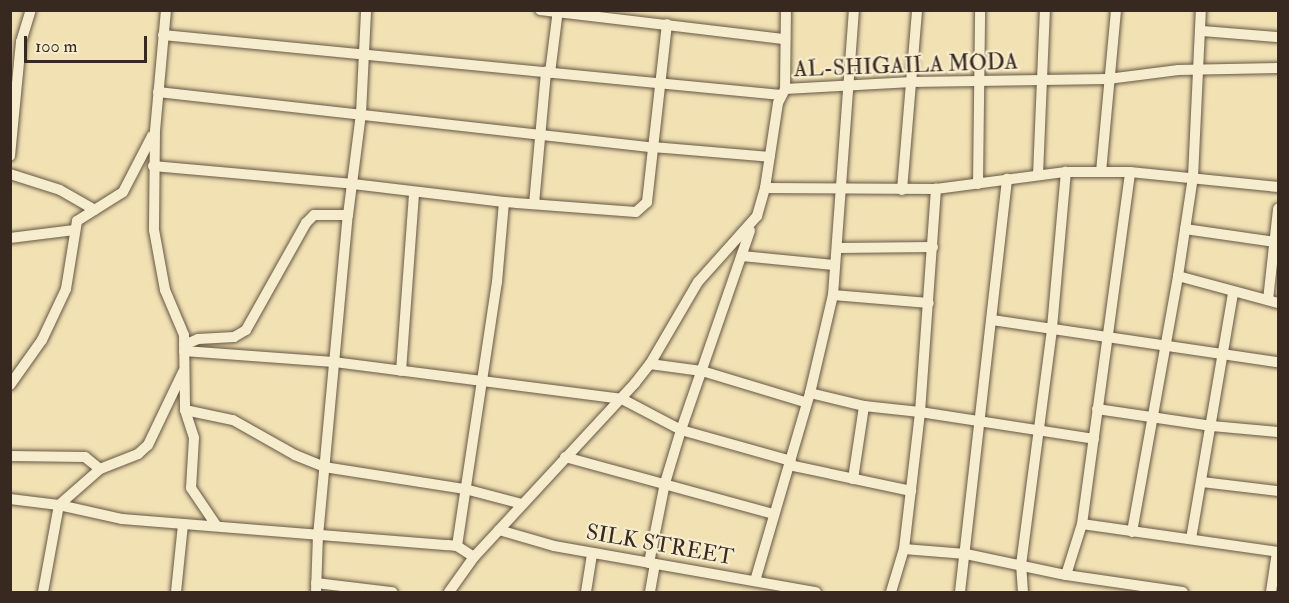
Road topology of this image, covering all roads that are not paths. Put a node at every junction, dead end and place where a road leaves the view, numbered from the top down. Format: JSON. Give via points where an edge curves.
{"nodes":[{"id":1,"x":31,"y":10,"type":"edge"},
{"id":2,"x":166,"y":10,"type":"edge"},
{"id":3,"x":366,"y":10,"type":"edge"},
{"id":4,"x":540,"y":10,"type":"edge"},
{"id":5,"x":786,"y":10,"type":"edge"},
{"id":6,"x":854,"y":10,"type":"edge"},
{"id":7,"x":917,"y":10,"type":"edge"},
{"id":8,"x":980,"y":10,"type":"edge"},
{"id":9,"x":1045,"y":10,"type":"edge"},
{"id":10,"x":1116,"y":10,"type":"edge"},
{"id":11,"x":1201,"y":10,"type":"edge"},
{"id":12,"x":558,"y":12,"type":"edge"},
{"id":13,"x":667,"y":24,"type":"junction"},
{"id":14,"x":1201,"y":31,"type":"junction"},
{"id":15,"x":163,"y":35,"type":"junction"},
{"id":16,"x":1278,"y":37,"type":"edge"},
{"id":17,"x":785,"y":39,"type":"junction"},
{"id":18,"x":364,"y":55,"type":"junction"},
{"id":19,"x":1278,"y":68,"type":"edge"},
{"id":20,"x":1200,"y":69,"type":"junction"},
{"id":21,"x":548,"y":72,"type":"junction"},
{"id":22,"x":1108,"y":79,"type":"junction"},
{"id":23,"x":978,"y":81,"type":"junction"},
{"id":24,"x":1041,"y":81,"type":"junction"},
{"id":25,"x":912,"y":82,"type":"junction"},
{"id":26,"x":661,"y":83,"type":"junction"},
{"id":27,"x":851,"y":85,"type":"junction"},
{"id":28,"x":158,"y":92,"type":"junction"},
{"id":29,"x":783,"y":92,"type":"junction"},
{"id":30,"x":362,"y":114,"type":"junction"},
{"id":31,"x":155,"y":131,"type":"junction"},
{"id":32,"x":539,"y":135,"type":"junction"},
{"id":33,"x":652,"y":147,"type":"junction"},
{"id":34,"x":10,"y":156,"type":"edge"},
{"id":35,"x":770,"y":157,"type":"junction"},
{"id":36,"x":153,"y":166,"type":"junction"},
{"id":37,"x":1066,"y":172,"type":"junction"},
{"id":38,"x":1101,"y":172,"type":"junction"},
{"id":39,"x":1130,"y":172,"type":"junction"},
{"id":40,"x":10,"y":174,"type":"edge"},
{"id":41,"x":1038,"y":175,"type":"junction"},
{"id":42,"x":1193,"y":177,"type":"junction"},
{"id":43,"x":1007,"y":179,"type":"junction"},
{"id":44,"x":353,"y":184,"type":"junction"},
{"id":45,"x":978,"y":184,"type":"junction"},
{"id":46,"x":1278,"y":187,"type":"edge"},
{"id":47,"x":765,"y":188,"type":"junction"},
{"id":48,"x":936,"y":189,"type":"junction"},
{"id":49,"x":843,"y":190,"type":"junction"},
{"id":50,"x":902,"y":190,"type":"junction"},
{"id":51,"x":414,"y":192,"type":"junction"},
{"id":52,"x":504,"y":202,"type":"junction"},
{"id":53,"x":534,"y":204,"type":"junction"},
{"id":54,"x":1278,"y":209,"type":"edge"},
{"id":55,"x":94,"y":210,"type":"junction"},
{"id":56,"x":348,"y":215,"type":"junction"},
{"id":57,"x":753,"y":221,"type":"junction"},
{"id":58,"x":75,"y":230,"type":"junction"},
{"id":59,"x":1185,"y":230,"type":"junction"},
{"id":60,"x":10,"y":238,"type":"edge"},
{"id":61,"x":1275,"y":242,"type":"junction"},
{"id":62,"x":933,"y":247,"type":"junction"},
{"id":63,"x":837,"y":248,"type":"junction"},
{"id":64,"x":742,"y":256,"type":"junction"},
{"id":65,"x":1275,"y":263,"type":"edge"},
{"id":66,"x":834,"y":265,"type":"junction"},
{"id":67,"x":1178,"y":276,"type":"junction"},
{"id":68,"x":1233,"y":292,"type":"junction"},
{"id":69,"x":833,"y":295,"type":"junction"},
{"id":70,"x":1273,"y":301,"type":"edge"},
{"id":71,"x":929,"y":303,"type":"junction"},
{"id":72,"x":992,"y":320,"type":"junction"},
{"id":73,"x":1052,"y":328,"type":"junction"},
{"id":74,"x":1108,"y":337,"type":"junction"},
{"id":75,"x":1166,"y":345,"type":"junction"},
{"id":76,"x":184,"y":348,"type":"junction"},
{"id":77,"x":1222,"y":354,"type":"junction"},
{"id":78,"x":334,"y":362,"type":"junction"},
{"id":79,"x":1278,"y":362,"type":"edge"},
{"id":80,"x":651,"y":364,"type":"junction"},
{"id":81,"x":185,"y":367,"type":"junction"},
{"id":82,"x":702,"y":370,"type":"junction"},
{"id":83,"x":401,"y":371,"type":"junction"},
{"id":84,"x":482,"y":381,"type":"junction"},
{"id":85,"x":10,"y":385,"type":"edge"},
{"id":86,"x":808,"y":398,"type":"junction"},
{"id":87,"x":622,"y":399,"type":"junction"},
{"id":88,"x":864,"y":406,"type":"junction"},
{"id":89,"x":1097,"y":409,"type":"junction"},
{"id":90,"x":185,"y":410,"type":"junction"},
{"id":91,"x":920,"y":412,"type":"junction"},
{"id":92,"x":1153,"y":418,"type":"junction"},
{"id":93,"x":979,"y":422,"type":"junction"},
{"id":94,"x":1212,"y":426,"type":"junction"},
{"id":95,"x":681,"y":430,"type":"junction"},
{"id":96,"x":1040,"y":431,"type":"junction"},
{"id":97,"x":1278,"y":432,"type":"edge"},
{"id":98,"x":1094,"y":439,"type":"junction"},
{"id":99,"x":10,"y":456,"type":"edge"},
{"id":100,"x":565,"y":457,"type":"junction"},
{"id":101,"x":790,"y":463,"type":"junction"},
{"id":102,"x":324,"y":467,"type":"junction"},
{"id":103,"x":100,"y":469,"type":"junction"},
{"id":104,"x":853,"y":479,"type":"junction"},
{"id":105,"x":1202,"y":482,"type":"junction"},
{"id":106,"x":665,"y":483,"type":"junction"},
{"id":107,"x":465,"y":489,"type":"junction"},
{"id":108,"x":911,"y":490,"type":"junction"},
{"id":109,"x":1278,"y":491,"type":"edge"},
{"id":110,"x":10,"y":499,"type":"edge"},
{"id":111,"x":522,"y":504,"type":"junction"},
{"id":112,"x":59,"y":505,"type":"junction"},
{"id":113,"x":773,"y":514,"type":"junction"},
{"id":114,"x":183,"y":524,"type":"junction"},
{"id":115,"x":1082,"y":524,"type":"junction"},
{"id":116,"x":216,"y":525,"type":"junction"},
{"id":117,"x":499,"y":530,"type":"junction"},
{"id":118,"x":1132,"y":532,"type":"junction"},
{"id":119,"x":318,"y":536,"type":"junction"},
{"id":120,"x":1191,"y":539,"type":"junction"},
{"id":121,"x":457,"y":546,"type":"junction"},
{"id":122,"x":904,"y":549,"type":"junction"},
{"id":123,"x":1278,"y":552,"type":"edge"},
{"id":124,"x":592,"y":553,"type":"junction"},
{"id":125,"x":966,"y":554,"type":"junction"},
{"id":126,"x":474,"y":557,"type":"junction"},
{"id":127,"x":652,"y":563,"type":"junction"},
{"id":128,"x":1021,"y":565,"type":"junction"},
{"id":129,"x":1066,"y":575,"type":"junction"},
{"id":130,"x":754,"y":581,"type":"junction"},
{"id":131,"x":316,"y":588,"type":"edge"},
{"id":132,"x":43,"y":592,"type":"edge"},
{"id":133,"x":176,"y":592,"type":"edge"},
{"id":134,"x":392,"y":592,"type":"edge"},
{"id":135,"x":453,"y":592,"type":"edge"},
{"id":136,"x":586,"y":592,"type":"edge"},
{"id":137,"x":650,"y":592,"type":"edge"},
{"id":138,"x":816,"y":592,"type":"edge"},
{"id":139,"x":891,"y":592,"type":"edge"},
{"id":140,"x":960,"y":592,"type":"edge"},
{"id":141,"x":1023,"y":592,"type":"edge"},
{"id":142,"x":1183,"y":592,"type":"edge"},
{"id":143,"x":1271,"y":592,"type":"edge"}],
"edges":[{"from":1,"to":34,"type":"street","via":[[21,42]]},
{"from":2,"to":15,"type":"street"},
{"from":3,"to":18,"type":"street"},
{"from":4,"to":12,"type":"street"},
{"from":5,"to":17,"type":"street"},
{"from":6,"to":27,"type":"street"},
{"from":7,"to":25,"type":"street"},
{"from":8,"to":23,"type":"street"},
{"from":9,"to":24,"type":"street"},
{"from":10,"to":22,"type":"street"},
{"from":11,"to":14,"type":"street"},
{"from":12,"to":13,"type":"street"},
{"from":12,"to":21,"type":"street"},
{"from":13,"to":17,"type":"street"},
{"from":13,"to":26,"type":"street"},
{"from":14,"to":16,"type":"street"},
{"from":14,"to":20,"type":"street"},
{"from":15,"to":18,"type":"street"},
{"from":15,"to":28,"type":"street"},
{"from":17,"to":29,"type":"street"},
{"from":18,"to":21,"type":"street"},
{"from":18,"to":30,"type":"street"},
{"from":19,"to":20,"type":"street","name":"AL-SHIGAILA MODA"},
{"from":20,"to":22,"type":"street","name":"AL-SHIGAILA MODA"},
{"from":20,"to":42,"type":"street"},
{"from":21,"to":26,"type":"street"},
{"from":21,"to":32,"type":"street"},
{"from":22,"to":24,"type":"street","name":"AL-SHIGAILA MODA"},
{"from":22,"to":38,"type":"street"},
{"from":23,"to":24,"type":"street","name":"AL-SHIGAILA MODA"},
{"from":23,"to":25,"type":"street","name":"AL-SHIGAILA MODA"},
{"from":23,"to":45,"type":"street"},
{"from":24,"to":41,"type":"street"},
{"from":25,"to":27,"type":"street","name":"AL-SHIGAILA MODA"},
{"from":25,"to":50,"type":"street"},
{"from":26,"to":29,"type":"street"},
{"from":26,"to":33,"type":"street"},
{"from":27,"to":29,"type":"street","name":"AL-SHIGAILA MODA"},
{"from":27,"to":49,"type":"street"},
{"from":28,"to":30,"type":"street"},
{"from":28,"to":31,"type":"street"},
{"from":29,"to":35,"type":"street","name":"AL-SHIGAILA MODA"},
{"from":30,"to":32,"type":"street"},
{"from":30,"to":44,"type":"street"},
{"from":31,"to":36,"type":"street"},
{"from":31,"to":55,"type":"street","via":[[123,192]]},
{"from":32,"to":33,"type":"street"},
{"from":32,"to":53,"type":"street"},
{"from":33,"to":35,"type":"street"},
{"from":33,"to":53,"type":"street","via":[[647,202],[636,212]]},
{"from":35,"to":47,"type":"street","name":"AL-SHIGAILA MODA"},
{"from":36,"to":44,"type":"street"},
{"from":36,"to":76,"type":"street","via":[[154,231],[163,281],[181,323]]},
{"from":37,"to":38,"type":"street"},
{"from":37,"to":41,"type":"street"},
{"from":37,"to":73,"type":"street"},
{"from":38,"to":39,"type":"street"},
{"from":39,"to":42,"type":"street"},
{"from":39,"to":74,"type":"street"},
{"from":40,"to":55,"type":"street","via":[[60,190]]},
{"from":41,"to":43,"type":"street"},
{"from":42,"to":46,"type":"street"},
{"from":42,"to":59,"type":"street"},
{"from":43,"to":45,"type":"street"},
{"from":43,"to":72,"type":"street"},
{"from":44,"to":51,"type":"street"},
{"from":44,"to":56,"type":"street"},
{"from":45,"to":48,"type":"street"},
{"from":47,"to":49,"type":"street"},
{"from":47,"to":57,"type":"street","name":"AL-SHIGAILA MODA"},
{"from":48,"to":50,"type":"street"},
{"from":48,"to":62,"type":"street"},
{"from":49,"to":50,"type":"street"},
{"from":49,"to":63,"type":"street"},
{"from":51,"to":52,"type":"street"},
{"from":51,"to":83,"type":"street"},
{"from":52,"to":53,"type":"street"},
{"from":52,"to":84,"type":"street"},
{"from":54,"to":61,"type":"street"},
{"from":55,"to":58,"type":"street","via":[[80,218]]},
{"from":56,"to":76,"type":"street","via":[[314,215],[306,223],[246,330],[234,337],[198,339]]},
{"from":56,"to":78,"type":"street"},
{"from":57,"to":64,"type":"street"},
{"from":57,"to":80,"type":"street","name":"AL-SHIGAILA MODA","via":[[698,282]]},
{"from":58,"to":60,"type":"street"},
{"from":58,"to":85,"type":"street","via":[[66,289],[42,340]]},
{"from":59,"to":61,"type":"street"},
{"from":59,"to":67,"type":"street"},
{"from":61,"to":65,"type":"street"},
{"from":62,"to":63,"type":"street"},
{"from":62,"to":71,"type":"street"},
{"from":63,"to":66,"type":"street"},
{"from":64,"to":66,"type":"street"},
{"from":64,"to":82,"type":"street"},
{"from":65,"to":70,"type":"street"},
{"from":66,"to":69,"type":"street"},
{"from":67,"to":68,"type":"street"},
{"from":67,"to":75,"type":"street"},
{"from":68,"to":70,"type":"street"},
{"from":68,"to":77,"type":"street"},
{"from":69,"to":71,"type":"street"},
{"from":69,"to":86,"type":"street"},
{"from":71,"to":91,"type":"street"},
{"from":72,"to":73,"type":"street"},
{"from":72,"to":93,"type":"street"},
{"from":73,"to":74,"type":"street"},
{"from":73,"to":96,"type":"street"},
{"from":74,"to":75,"type":"street"},
{"from":74,"to":89,"type":"street"},
{"from":75,"to":77,"type":"street"},
{"from":75,"to":92,"type":"street"},
{"from":76,"to":78,"type":"street"},
{"from":76,"to":81,"type":"street"},
{"from":77,"to":79,"type":"street"},
{"from":77,"to":94,"type":"street"},
{"from":78,"to":83,"type":"street"},
{"from":78,"to":102,"type":"street"},
{"from":80,"to":82,"type":"street"},
{"from":80,"to":87,"type":"street","name":"AL-SHIGAILA MODA"},
{"from":81,"to":90,"type":"street"},
{"from":81,"to":103,"type":"street","via":[[148,445],[138,454]]},
{"from":82,"to":86,"type":"street"},
{"from":82,"to":95,"type":"street"},
{"from":83,"to":84,"type":"street"},
{"from":84,"to":87,"type":"street"},
{"from":84,"to":107,"type":"street"},
{"from":86,"to":88,"type":"street"},
{"from":86,"to":101,"type":"street"},
{"from":87,"to":95,"type":"street"},
{"from":87,"to":100,"type":"street","name":"AL-SHIGAILA MODA"},
{"from":88,"to":91,"type":"street"},
{"from":88,"to":104,"type":"street"},
{"from":89,"to":92,"type":"street"},
{"from":89,"to":98,"type":"street"},
{"from":90,"to":102,"type":"street","via":[[233,420]]},
{"from":90,"to":116,"type":"street","via":[[194,438],[191,488]]},
{"from":91,"to":93,"type":"street"},
{"from":91,"to":108,"type":"street"},
{"from":92,"to":94,"type":"street"},
{"from":92,"to":118,"type":"street"},
{"from":93,"to":96,"type":"street"},
{"from":93,"to":125,"type":"street"},
{"from":94,"to":97,"type":"street"},
{"from":94,"to":105,"type":"street"},
{"from":95,"to":101,"type":"street"},
{"from":95,"to":106,"type":"street"},
{"from":96,"to":98,"type":"street"},
{"from":96,"to":128,"type":"street"},
{"from":98,"to":115,"type":"street"},
{"from":99,"to":103,"type":"street","via":[[85,457]]},
{"from":100,"to":106,"type":"street"},
{"from":100,"to":111,"type":"street","name":"AL-SHIGAILA MODA"},
{"from":101,"to":104,"type":"street"},
{"from":101,"to":113,"type":"street"},
{"from":102,"to":107,"type":"street"},
{"from":102,"to":119,"type":"street"},
{"from":103,"to":112,"type":"street"},
{"from":104,"to":108,"type":"street"},
{"from":105,"to":109,"type":"street"},
{"from":105,"to":120,"type":"street"},
{"from":106,"to":113,"type":"street"},
{"from":106,"to":127,"type":"street"},
{"from":107,"to":111,"type":"street"},
{"from":107,"to":121,"type":"street"},
{"from":108,"to":122,"type":"street"},
{"from":110,"to":112,"type":"street"},
{"from":111,"to":117,"type":"street","name":"AL-SHIGAILA MODA"},
{"from":112,"to":114,"type":"street","via":[[122,519]]},
{"from":112,"to":132,"type":"street"},
{"from":113,"to":130,"type":"street"},
{"from":114,"to":116,"type":"street"},
{"from":114,"to":133,"type":"street"},
{"from":115,"to":118,"type":"street"},
{"from":115,"to":129,"type":"street"},
{"from":116,"to":119,"type":"street"},
{"from":117,"to":124,"type":"street","name":"SILK STREET","via":[[537,543]]},
{"from":117,"to":126,"type":"street","name":"AL-SHIGAILA MODA"},
{"from":118,"to":120,"type":"street"},
{"from":119,"to":121,"type":"street"},
{"from":119,"to":131,"type":"street"},
{"from":120,"to":123,"type":"street"},
{"from":121,"to":126,"type":"street"},
{"from":122,"to":125,"type":"street"},
{"from":122,"to":139,"type":"street"},
{"from":123,"to":143,"type":"street"},
{"from":124,"to":127,"type":"street","name":"SILK STREET"},
{"from":124,"to":136,"type":"street"},
{"from":125,"to":128,"type":"street"},
{"from":125,"to":140,"type":"street"},
{"from":126,"to":135,"type":"street","name":"AL-SHIGAILA MODA"},
{"from":127,"to":130,"type":"street","name":"SILK STREET"},
{"from":127,"to":137,"type":"street"},
{"from":128,"to":129,"type":"street"},
{"from":128,"to":141,"type":"street"},
{"from":129,"to":142,"type":"street"},
{"from":130,"to":138,"type":"street","name":"SILK STREET"},
{"from":131,"to":134,"type":"street"}]}
